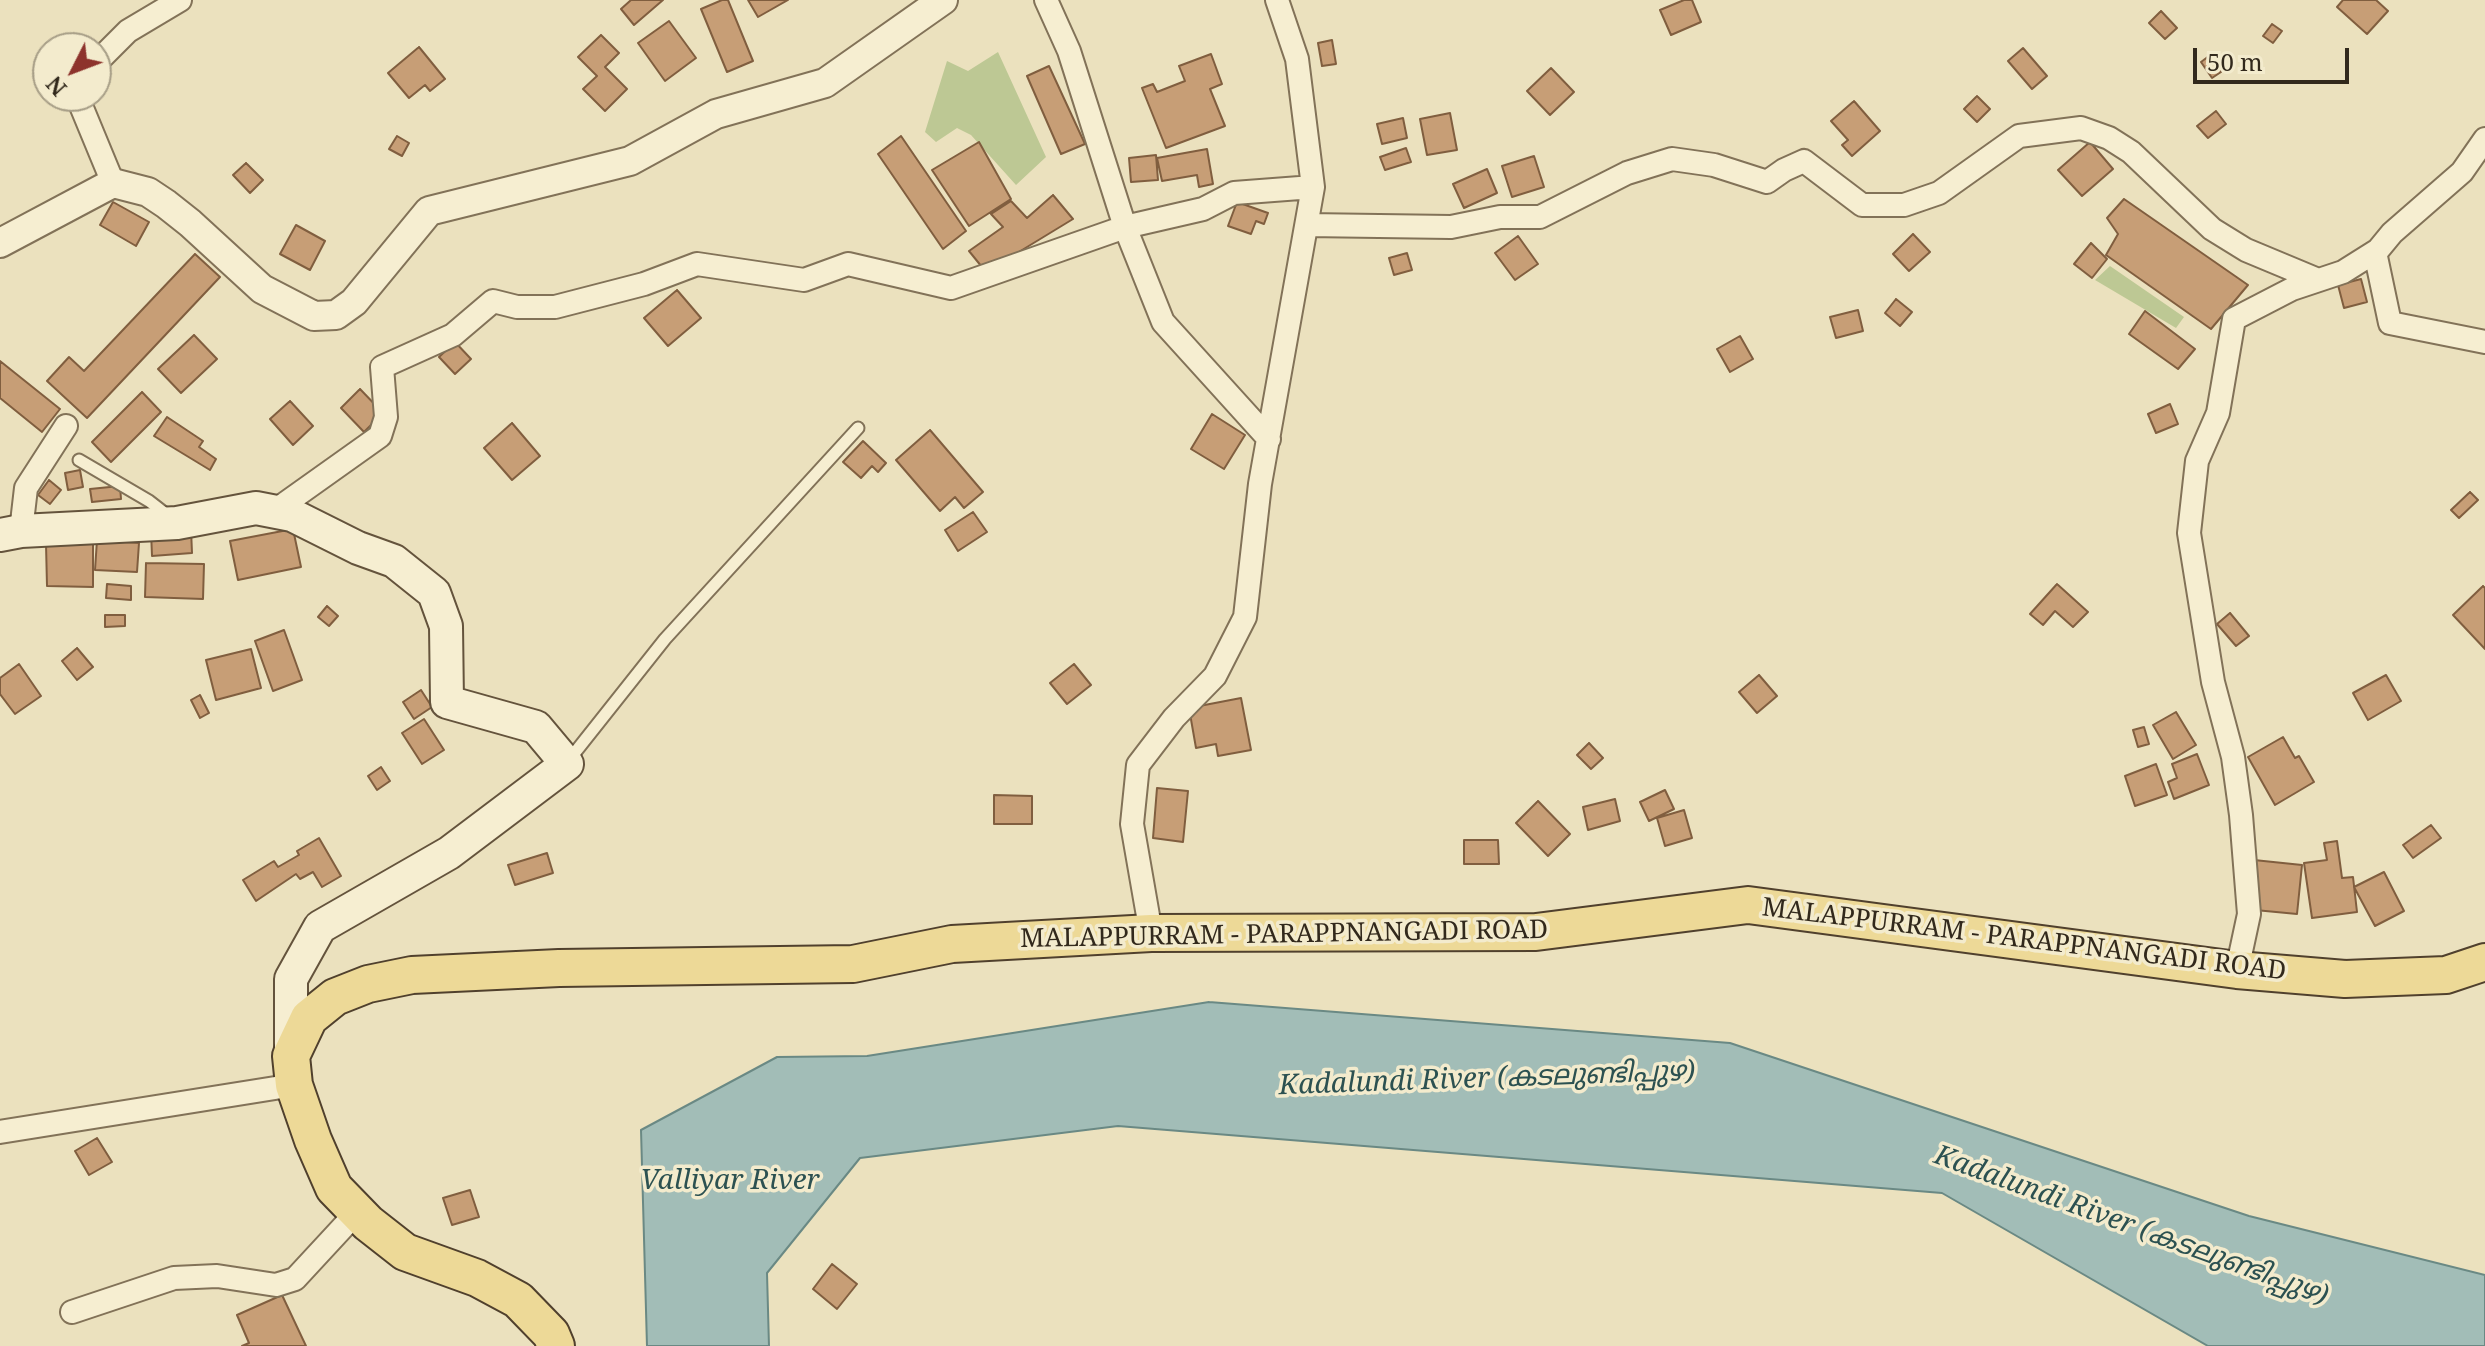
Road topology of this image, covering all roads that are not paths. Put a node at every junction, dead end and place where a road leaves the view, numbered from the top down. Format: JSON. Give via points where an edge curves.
{"nodes":[{"id":1,"x":180,"y":0,"type":"edge"},
{"id":2,"x":943,"y":0,"type":"edge"},
{"id":3,"x":1046,"y":0,"type":"edge"},
{"id":4,"x":1277,"y":0,"type":"edge"},
{"id":5,"x":112,"y":47,"type":"edge"},
{"id":6,"x":84,"y":112,"type":"edge"},
{"id":7,"x":2485,"y":139,"type":"edge"},
{"id":8,"x":113,"y":183,"type":"junction"},
{"id":9,"x":1313,"y":187,"type":"junction"},
{"id":10,"x":1307,"y":225,"type":"junction"},
{"id":11,"x":1125,"y":227,"type":"junction"},
{"id":12,"x":0,"y":243,"type":"edge"},
{"id":13,"x":2375,"y":252,"type":"junction"},
{"id":14,"x":2318,"y":280,"type":"junction"},
{"id":15,"x":2485,"y":342,"type":"edge"},
{"id":16,"x":66,"y":426,"type":"dead end"},
{"id":17,"x":858,"y":428,"type":"dead end"},
{"id":18,"x":1269,"y":439,"type":"junction"},
{"id":19,"x":79,"y":460,"type":"dead end"},
{"id":20,"x":276,"y":510,"type":"junction"},
{"id":21,"x":177,"y":523,"type":"junction"},
{"id":22,"x":11,"y":533,"type":"edge"},
{"id":23,"x":567,"y":764,"type":"junction"},
{"id":24,"x":1151,"y":933,"type":"junction"},
{"id":25,"x":2485,"y":962,"type":"edge"},
{"id":26,"x":2237,"y":970,"type":"junction"},
{"id":27,"x":292,"y":1071,"type":"junction"},
{"id":28,"x":0,"y":1132,"type":"edge"},
{"id":29,"x":357,"y":1212,"type":"junction"},
{"id":30,"x":72,"y":1312,"type":"dead end"},
{"id":31,"x":556,"y":1346,"type":"edge"}],
"edges":[{"from":1,"to":5,"type":"street","via":[[128,31]]},
{"from":2,"to":8,"type":"street","via":[[825,83],[716,114],[630,161],[429,211],[354,302],[336,315],[314,316],[262,289],[166,204],[148,192]]},
{"from":3,"to":11,"type":"street","via":[[1069,51]]},
{"from":4,"to":9,"type":"street","via":[[1297,59]]},
{"from":6,"to":8,"type":"street"},
{"from":7,"to":13,"type":"street","via":[[2462,172]]},
{"from":8,"to":12,"type":"street"},
{"from":9,"to":10,"type":"street"},
{"from":9,"to":11,"type":"street","via":[[1234,193],[1203,209]]},
{"from":10,"to":14,"type":"street","via":[[1451,227],[1500,217],[1540,217],[1627,173],[1672,159],[1714,165],[1767,182],[1804,161],[1862,205],[1904,205],[1939,193],[2019,136],[2081,128],[2131,152],[2212,229],[2246,250]]},
{"from":10,"to":18,"type":"street"},
{"from":11,"to":18,"type":"street","via":[[1163,322]]},
{"from":11,"to":20,"type":"street","via":[[951,288],[848,264],[804,280],[697,264],[555,307],[493,301],[453,335],[382,367],[386,417],[380,436]]},
{"from":13,"to":14,"type":"street"},
{"from":13,"to":15,"type":"street","via":[[2390,323]]},
{"from":14,"to":26,"type":"street","via":[[2234,319],[2218,413],[2197,461],[2189,533],[2213,682],[2233,757],[2249,914]]},
{"from":16,"to":22,"type":"street","via":[[26,488]]},
{"from":17,"to":23,"type":"lane","via":[[665,639]]},
{"from":18,"to":24,"type":"street","via":[[1245,617],[1215,676],[1138,765],[1132,824]]},
{"from":19,"to":21,"type":"lane"},
{"from":20,"to":21,"type":"main road","via":[[256,508]]},
{"from":20,"to":23,"type":"main road","via":[[394,561],[434,593],[446,626],[447,702],[536,727]]},
{"from":21,"to":22,"type":"main road"},
{"from":23,"to":27,"type":"main road","via":[[449,853],[320,927],[291,979]]},
{"from":24,"to":26,"type":"main road","name":"MALAPPURRAM - PARAPPNANGADI ROAD","via":[[1536,932],[1748,905]]},
{"from":24,"to":27,"type":"main road","name":"MALAPPURRAM - PARAPPNANGADI ROAD","via":[[952,944],[853,964],[412,975],[335,997],[309,1018]]},
{"from":25,"to":26,"type":"main road","name":"MALAPPURRAM - PARAPPNANGADI ROAD","via":[[2446,975],[2345,979]]},
{"from":27,"to":28,"type":"street"},
{"from":27,"to":29,"type":"main road","via":[[334,1188]]},
{"from":29,"to":30,"type":"street","via":[[295,1279],[276,1285],[217,1276],[174,1278]]},
{"from":29,"to":31,"type":"main road","via":[[405,1252],[477,1278],[518,1300]]}]}
